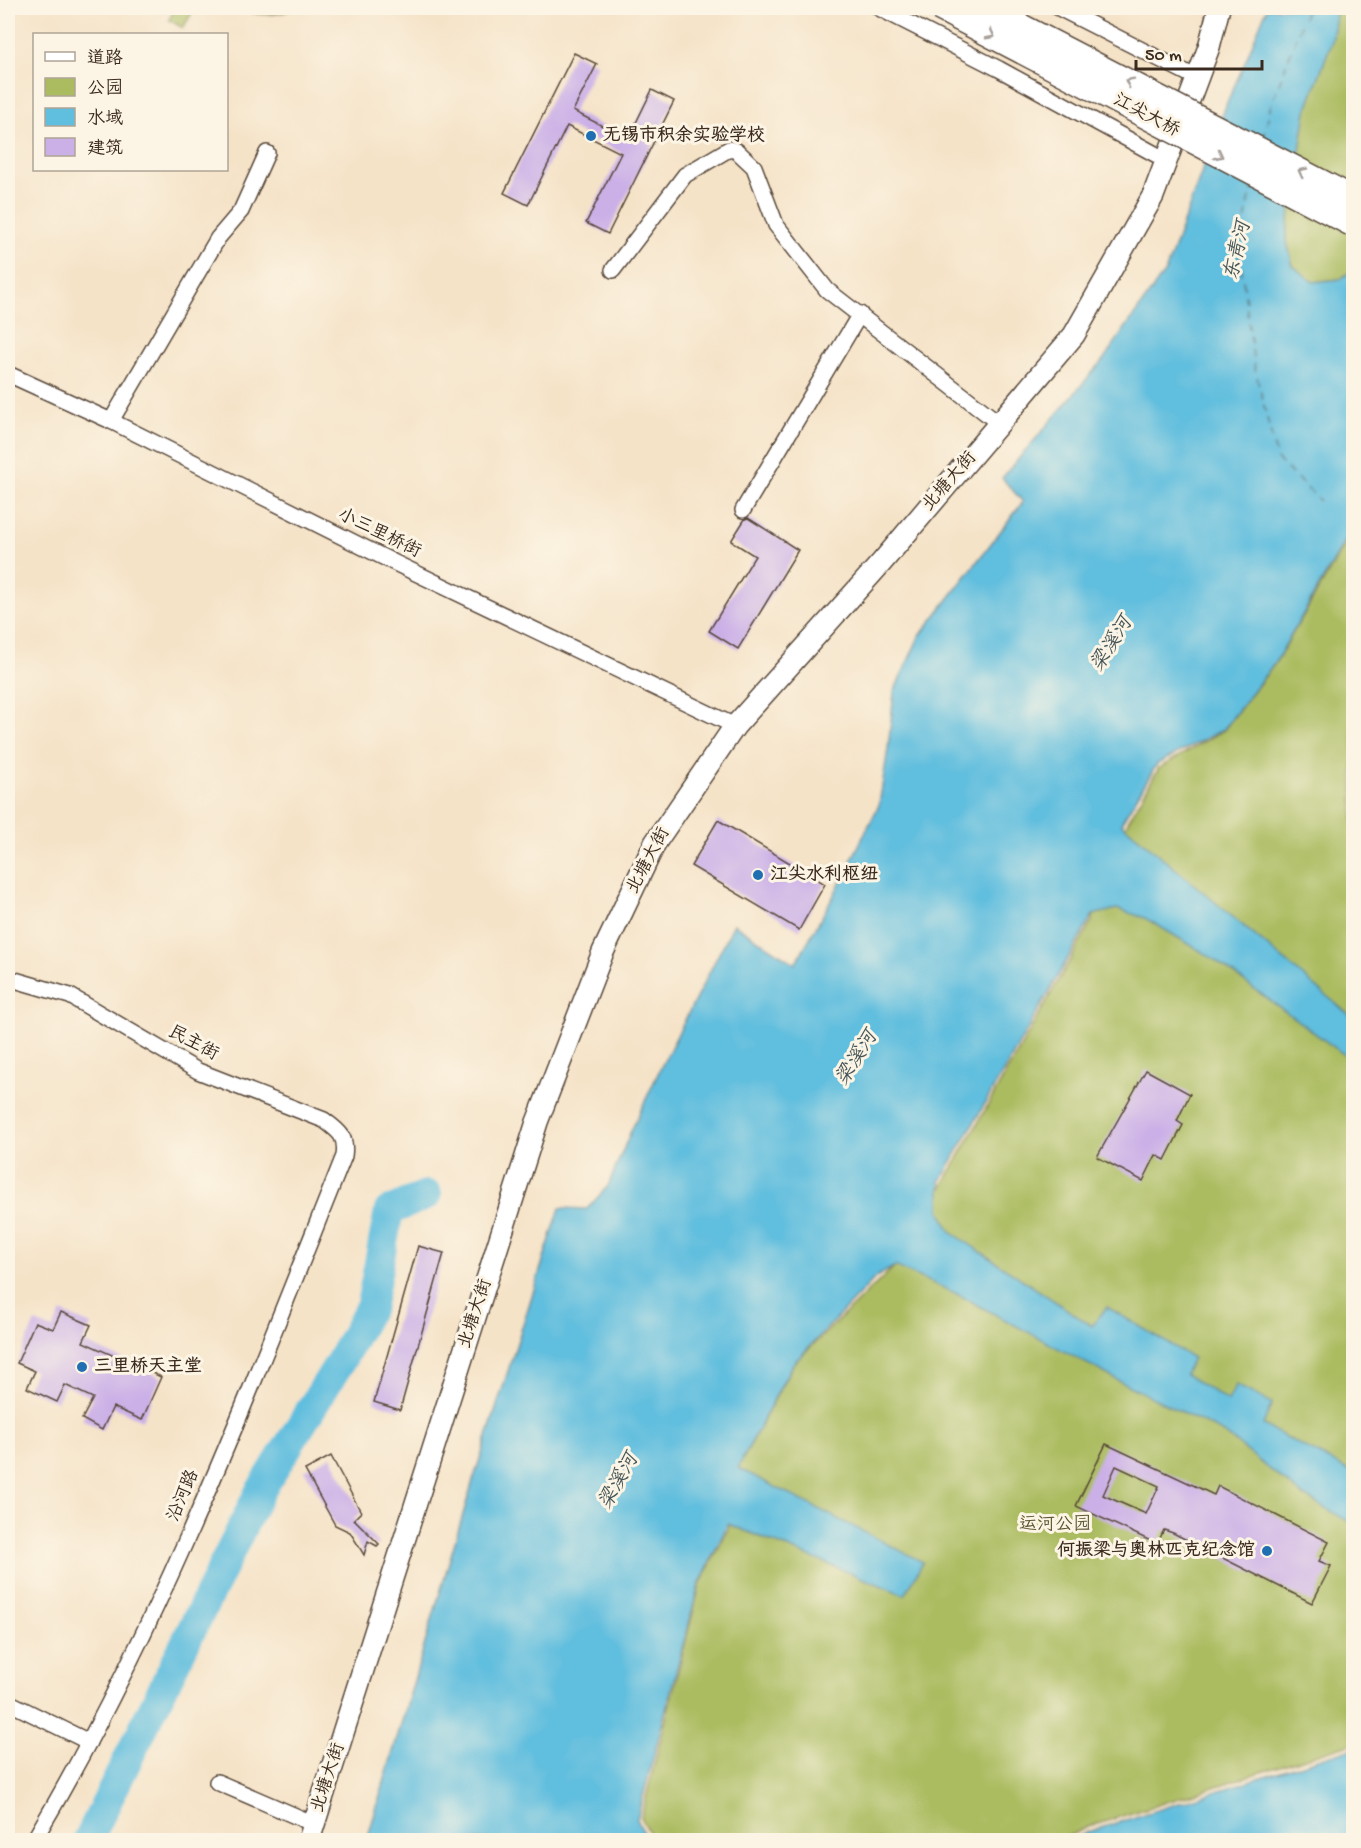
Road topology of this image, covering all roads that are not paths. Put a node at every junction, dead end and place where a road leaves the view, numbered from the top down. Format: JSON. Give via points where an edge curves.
{"nodes":[{"id":1,"x":879,"y":8,"type":"edge"},
{"id":2,"x":939,"y":8,"type":"edge"},
{"id":3,"x":986,"y":8,"type":"edge"},
{"id":4,"x":1059,"y":8,"type":"edge"},
{"id":5,"x":1219,"y":8,"type":"edge"},
{"id":6,"x":1197,"y":78,"type":"junction"},
{"id":7,"x":267,"y":153,"type":"dead end"},
{"id":8,"x":1166,"y":160,"type":"junction"},
{"id":9,"x":1353,"y":199,"type":"edge"},
{"id":10,"x":1353,"y":225,"type":"edge"},
{"id":11,"x":612,"y":270,"type":"dead end"},
{"id":12,"x":860,"y":314,"type":"junction"},
{"id":13,"x":8,"y":374,"type":"edge"},
{"id":14,"x":111,"y":421,"type":"junction"},
{"id":15,"x":1000,"y":424,"type":"junction"},
{"id":16,"x":743,"y":510,"type":"dead end"},
{"id":17,"x":735,"y":726,"type":"junction"},
{"id":18,"x":8,"y":978,"type":"edge"},
{"id":19,"x":344,"y":1156,"type":"joint"},
{"id":20,"x":8,"y":1702,"type":"edge"},
{"id":21,"x":89,"y":1742,"type":"junction"},
{"id":22,"x":217,"y":1782,"type":"dead end"},
{"id":23,"x":312,"y":1832,"type":"edge"},
{"id":24,"x":34,"y":1840,"type":"edge"}],
"edges":[{"from":1,"to":8,"type":"street"},
{"from":2,"to":10,"type":"main road","name":"江尖大桥","one_way":true,"bridge":true},
{"from":9,"to":3,"type":"main road","name":"江尖大桥","one_way":true,"bridge":true},
{"from":4,"to":6,"type":"street"},
{"from":5,"to":6,"type":"main road","name":"北塘大街"},
{"from":6,"to":8,"type":"main road","name":"北塘大街"},
{"from":7,"to":14,"type":"street","via":[[241,211],[218,238]]},
{"from":8,"to":15,"type":"main road","name":"北塘大街","via":[[1153,196],[1074,335]]},
{"from":11,"to":12,"type":"street","via":[[685,175],[729,149],[737,151],[754,167],[776,225],[827,290]]},
{"from":12,"to":15,"type":"street"},
{"from":12,"to":16,"type":"street"},
{"from":13,"to":14,"type":"street","name":"小三里桥街"},
{"from":14,"to":17,"type":"street","name":"小三里桥街"},
{"from":15,"to":17,"type":"main road","name":"北塘大街"},
{"from":17,"to":23,"type":"main road","name":"北塘大街","via":[[655,843],[603,952],[537,1122]]},
{"from":18,"to":19,"type":"street","name":"民主街","via":[[70,996],[198,1071],[324,1120],[340,1131],[346,1145]]},
{"from":19,"to":21,"type":"street","name":"沿河路","via":[[163,1595]]},
{"from":20,"to":21,"type":"street"},
{"from":21,"to":24,"type":"street","name":"沿河路"},
{"from":22,"to":23,"type":"street"}]}
